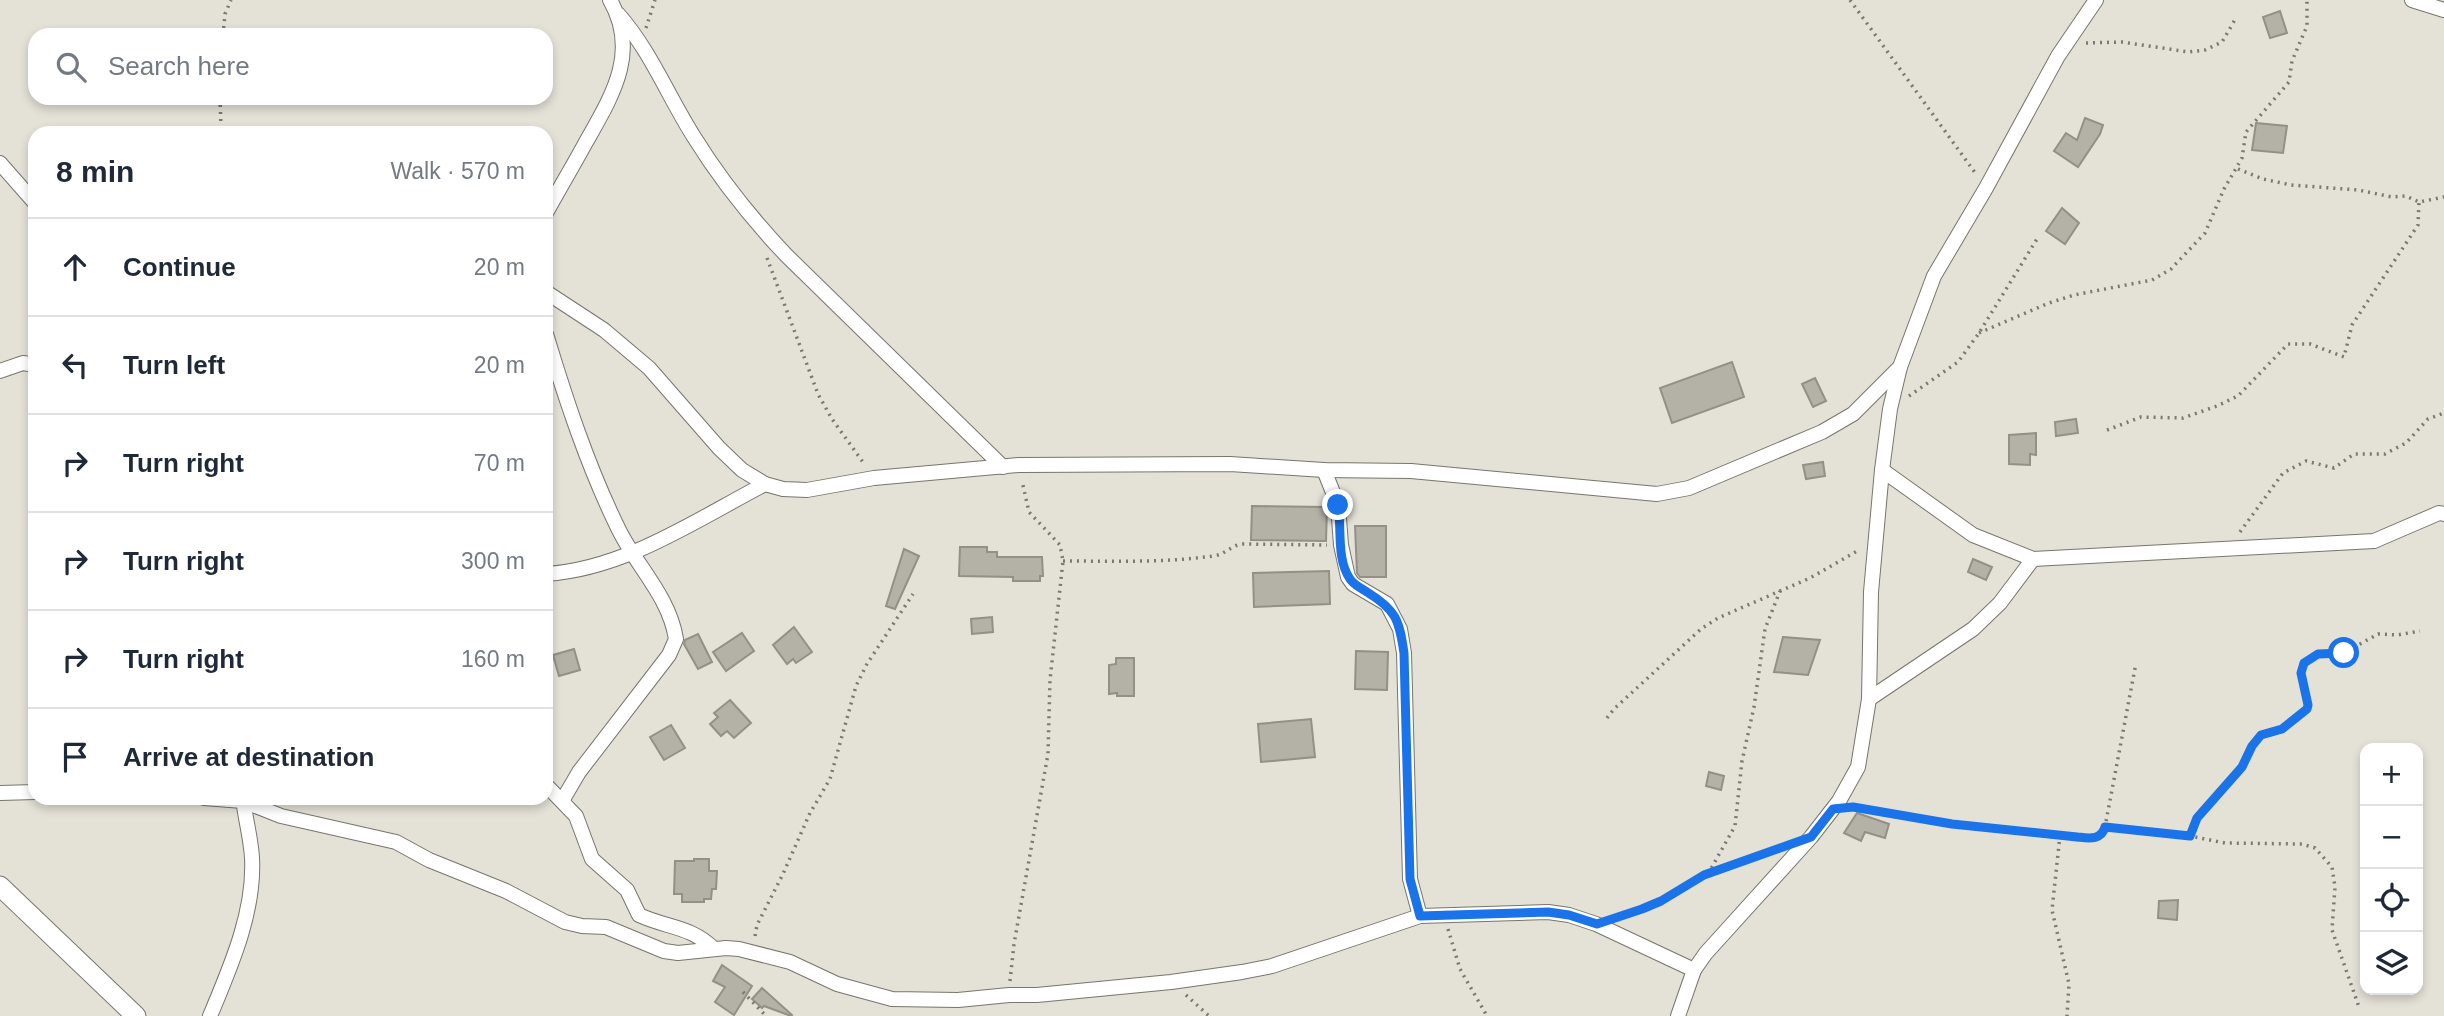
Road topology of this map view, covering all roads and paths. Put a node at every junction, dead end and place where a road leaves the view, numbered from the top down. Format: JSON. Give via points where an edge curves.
{"nodes":[{"id":1,"x":231,"y":0,"type":"edge"},
{"id":2,"x":610,"y":0,"type":"edge"},
{"id":3,"x":655,"y":0,"type":"edge"},
{"id":4,"x":1850,"y":0,"type":"edge"},
{"id":5,"x":2096,"y":0,"type":"edge"},
{"id":6,"x":2306,"y":0,"type":"edge"},
{"id":7,"x":2412,"y":0,"type":"edge"},
{"id":8,"x":2444,"y":10,"type":"edge"},
{"id":9,"x":618,"y":14,"type":"junction"},
{"id":10,"x":2236,"y":18,"type":"dead end"},
{"id":11,"x":224,"y":28,"type":"edge"},
{"id":12,"x":641,"y":43,"type":"junction"},
{"id":13,"x":2066,"y":44,"type":"junction"},
{"id":14,"x":220,"y":105,"type":"edge"},
{"id":15,"x":220,"y":126,"type":"edge"},
{"id":16,"x":0,"y":163,"type":"edge"},
{"id":17,"x":2237,"y":169,"type":"junction"},
{"id":18,"x":1986,"y":188,"type":"junction"},
{"id":19,"x":28,"y":195,"type":"edge"},
{"id":20,"x":2444,"y":197,"type":"edge"},
{"id":21,"x":553,"y":200,"type":"edge"},
{"id":22,"x":2419,"y":202,"type":"junction"},
{"id":23,"x":2037,"y":239,"type":"dead end"},
{"id":24,"x":767,"y":257,"type":"dead end"},
{"id":25,"x":553,"y":298,"type":"edge"},
{"id":26,"x":1979,"y":333,"type":"junction"},
{"id":27,"x":553,"y":357,"type":"edge"},
{"id":28,"x":28,"y":364,"type":"edge"},
{"id":29,"x":1900,"y":367,"type":"junction"},
{"id":30,"x":0,"y":371,"type":"edge"},
{"id":31,"x":1890,"y":409,"type":"junction"},
{"id":32,"x":2444,"y":413,"type":"edge"},
{"id":33,"x":2107,"y":430,"type":"dead end"},
{"id":34,"x":1019,"y":466,"type":"junction"},
{"id":35,"x":1003,"y":467,"type":"junction"},
{"id":36,"x":1324,"y":470,"type":"junction"},
{"id":37,"x":1882,"y":470,"type":"junction"},
{"id":38,"x":874,"y":478,"type":"junction"},
{"id":39,"x":765,"y":484,"type":"junction"},
{"id":40,"x":2444,"y":514,"type":"edge"},
{"id":41,"x":1876,"y":540,"type":"junction"},
{"id":42,"x":1341,"y":545,"type":"junction"},
{"id":43,"x":2225,"y":550,"type":"junction"},
{"id":44,"x":631,"y":552,"type":"junction"},
{"id":45,"x":2033,"y":559,"type":"junction"},
{"id":46,"x":1063,"y":561,"type":"junction"},
{"id":47,"x":553,"y":573,"type":"edge"},
{"id":48,"x":1781,"y":589,"type":"junction"},
{"id":49,"x":913,"y":594,"type":"dead end"},
{"id":50,"x":2420,"y":631,"type":"dead end"},
{"id":51,"x":2136,"y":663,"type":"dead end"},
{"id":52,"x":1868,"y":699,"type":"junction"},
{"id":53,"x":1607,"y":718,"type":"dead end"},
{"id":54,"x":28,"y":792,"type":"edge"},
{"id":55,"x":0,"y":793,"type":"edge"},
{"id":56,"x":553,"y":793,"type":"edge"},
{"id":57,"x":562,"y":801,"type":"junction"},
{"id":58,"x":244,"y":805,"type":"edge"},
{"id":59,"x":256,"y":805,"type":"edge"},
{"id":60,"x":1833,"y":809,"type":"junction"},
{"id":61,"x":2105,"y":827,"type":"junction"},
{"id":62,"x":2060,"y":835,"type":"junction"},
{"id":63,"x":2190,"y":836,"type":"junction"},
{"id":64,"x":1811,"y":837,"type":"junction"},
{"id":65,"x":1708,"y":874,"type":"junction"},
{"id":66,"x":0,"y":886,"type":"edge"},
{"id":67,"x":1441,"y":915,"type":"junction"},
{"id":68,"x":1420,"y":916,"type":"junction"},
{"id":69,"x":1597,"y":924,"type":"junction"},
{"id":70,"x":714,"y":949,"type":"junction"},
{"id":71,"x":754,"y":952,"type":"junction"},
{"id":72,"x":1695,"y":970,"type":"junction"},
{"id":73,"x":1171,"y":982,"type":"junction"},
{"id":74,"x":743,"y":992,"type":"dead end"},
{"id":75,"x":1009,"y":995,"type":"junction"},
{"id":76,"x":2359,"y":1007,"type":"dead end"},
{"id":77,"x":136,"y":1016,"type":"edge"},
{"id":78,"x":209,"y":1016,"type":"edge"},
{"id":79,"x":766,"y":1016,"type":"edge"},
{"id":80,"x":1209,"y":1016,"type":"edge"},
{"id":81,"x":1487,"y":1016,"type":"edge"},
{"id":82,"x":1678,"y":1016,"type":"edge"},
{"id":83,"x":2067,"y":1016,"type":"edge"}],
"edges":[{"from":1,"to":11,"type":"path"},
{"from":2,"to":9,"type":"street"},
{"from":3,"to":12,"type":"path"},
{"from":4,"to":18,"type":"path"},
{"from":5,"to":13,"type":"street"},
{"from":6,"to":17,"type":"path","via":[[2307,26],[2292,61],[2289,82],[2246,132]]},
{"from":7,"to":8,"type":"street"},
{"from":9,"to":12,"type":"street"},
{"from":9,"to":21,"type":"street","via":[[623,50],[614,91]]},
{"from":10,"to":13,"type":"path","via":[[2222,42],[2205,50],[2172,51],[2122,42]]},
{"from":12,"to":35,"type":"street","via":[[697,141],[754,220]]},
{"from":13,"to":18,"type":"street"},
{"from":14,"to":15,"type":"path"},
{"from":16,"to":19,"type":"street"},
{"from":17,"to":22,"type":"path","via":[[2291,185],[2406,196]]},
{"from":17,"to":26,"type":"path","via":[[2205,233],[2161,276],[2074,295]]},
{"from":18,"to":29,"type":"street","via":[[1934,276]]},
{"from":20,"to":22,"type":"path"},
{"from":22,"to":33,"type":"path","via":[[2418,225],[2352,325],[2344,357],[2310,344],[2288,344],[2238,396],[2217,407],[2183,418],[2141,417]]},
{"from":23,"to":26,"type":"path"},
{"from":24,"to":38,"type":"path","via":[[818,394]]},
{"from":25,"to":39,"type":"street","via":[[636,356],[719,448]]},
{"from":26,"to":31,"type":"path","via":[[1950,369]]},
{"from":27,"to":44,"type":"street","via":[[576,431]]},
{"from":28,"to":30,"type":"street"},
{"from":29,"to":31,"type":"street"},
{"from":29,"to":36,"type":"street","via":[[1853,414],[1822,432],[1674,492],[1657,495],[1411,471]]},
{"from":31,"to":37,"type":"street"},
{"from":32,"to":43,"type":"path","via":[[2427,419],[2406,443],[2385,454],[2354,454],[2334,468],[2306,461],[2283,473]]},
{"from":34,"to":35,"type":"street"},
{"from":34,"to":36,"type":"street","via":[[1230,464]]},
{"from":34,"to":46,"type":"path","via":[[1029,512],[1060,545]]},
{"from":35,"to":38,"type":"street"},
{"from":36,"to":42,"type":"street","via":[[1338,505]]},
{"from":37,"to":41,"type":"street"},
{"from":37,"to":45,"type":"street","via":[[1973,535]]},
{"from":38,"to":39,"type":"street","via":[[807,490]]},
{"from":39,"to":44,"type":"street"},
{"from":40,"to":43,"type":"street","via":[[2374,541]]},
{"from":41,"to":48,"type":"path","via":[[1810,578]]},
{"from":41,"to":52,"type":"street"},
{"from":42,"to":46,"type":"path","via":[[1243,544],[1222,555],[1191,559]]},
{"from":42,"to":68,"type":"street","via":[[1348,577],[1387,604],[1400,629],[1410,879]]},
{"from":43,"to":45,"type":"street"},
{"from":44,"to":47,"type":"street","via":[[602,565]]},
{"from":44,"to":57,"type":"street","via":[[663,599],[676,639]]},
{"from":45,"to":52,"type":"street","via":[[2000,603],[1973,629]]},
{"from":46,"to":75,"type":"path","via":[[1050,680],[1048,754]]},
{"from":48,"to":53,"type":"path","via":[[1701,629]]},
{"from":48,"to":65,"type":"path","via":[[1765,629],[1735,826]]},
{"from":49,"to":71,"type":"path","via":[[856,686],[830,779],[757,926]]},
{"from":50,"to":63,"type":"path","via":[[2378,634],[2344,653],[2309,658],[2301,673],[2307,709],[2282,729],[2261,735],[2242,767],[2197,818]]},
{"from":51,"to":61,"type":"path"},
{"from":52,"to":60,"type":"street","via":[[1858,767]]},
{"from":54,"to":55,"type":"street"},
{"from":56,"to":57,"type":"street"},
{"from":57,"to":70,"type":"street","via":[[576,816],[592,859],[627,890],[639,915],[689,930]]},
{"from":58,"to":78,"type":"street","via":[[252,857],[250,886],[241,935]]},
{"from":59,"to":70,"type":"street","via":[[281,816],[396,842],[572,924],[606,927],[664,951]]},
{"from":60,"to":62,"type":"path","via":[[1853,807],[1952,824]]},
{"from":60,"to":64,"type":"street"},
{"from":61,"to":62,"type":"path","via":[[2096,838]]},
{"from":61,"to":63,"type":"path"},
{"from":62,"to":83,"type":"path","via":[[2052,910],[2069,984]]},
{"from":63,"to":76,"type":"path","via":[[2225,843],[2308,845],[2328,861],[2335,887],[2332,930]]},
{"from":64,"to":65,"type":"path"},
{"from":64,"to":72,"type":"street","via":[[1713,944]]},
{"from":65,"to":69,"type":"path","via":[[1661,901]]},
{"from":66,"to":77,"type":"street"},
{"from":67,"to":68,"type":"street"},
{"from":67,"to":69,"type":"street","via":[[1548,912]]},
{"from":67,"to":81,"type":"path","via":[[1463,976]]},
{"from":68,"to":73,"type":"street","via":[[1272,966]]},
{"from":69,"to":72,"type":"street"},
{"from":70,"to":71,"type":"street"},
{"from":71,"to":75,"type":"street","via":[[790,962],[837,984],[892,999]]},
{"from":72,"to":82,"type":"street"},
{"from":73,"to":75,"type":"street"},
{"from":73,"to":80,"type":"path"},
{"from":74,"to":79,"type":"path"}]}
